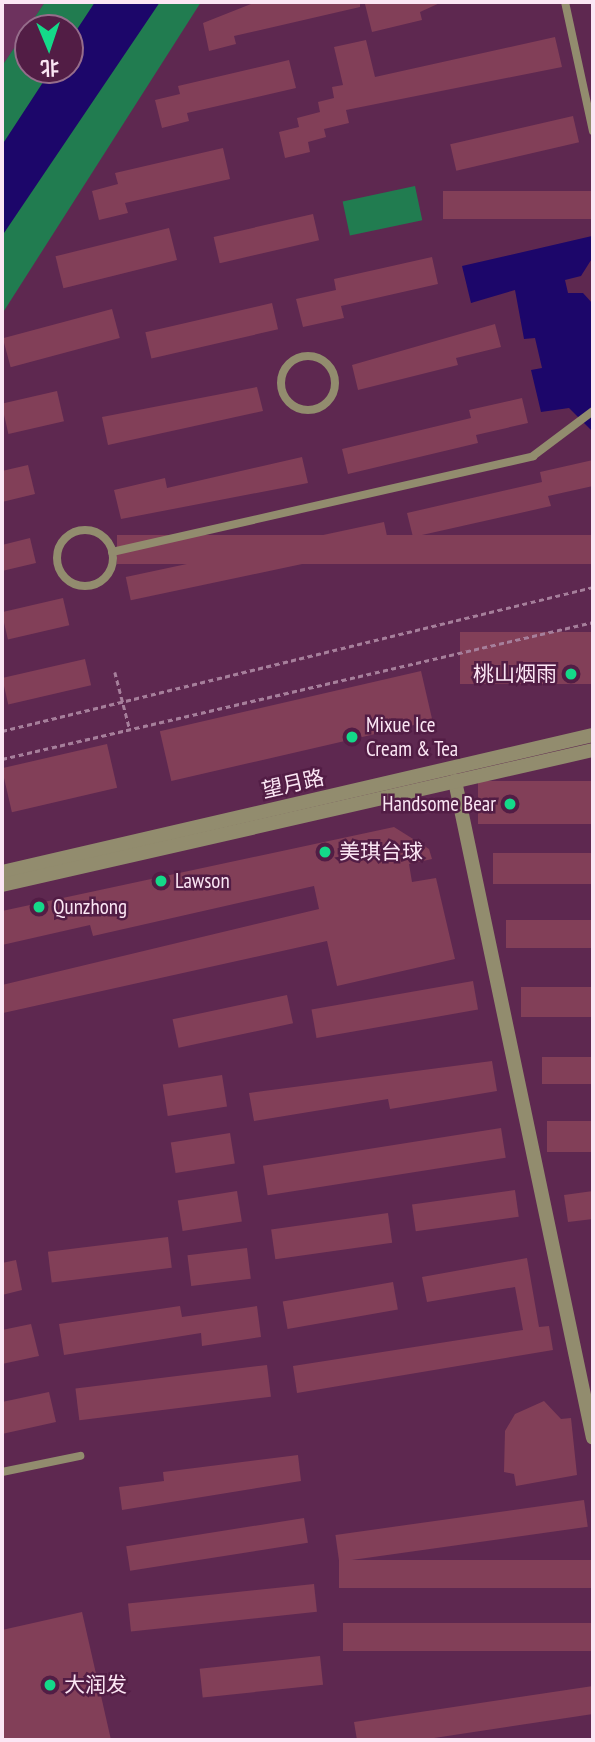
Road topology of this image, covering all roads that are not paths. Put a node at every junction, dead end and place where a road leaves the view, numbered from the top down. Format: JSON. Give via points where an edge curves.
{"nodes":[{"id":1,"x":565,"y":2,"type":"edge"},
{"id":2,"x":593,"y":131,"type":"edge"},
{"id":3,"x":287,"y":364,"type":"joint"},
{"id":4,"x":593,"y":411,"type":"edge"},
{"id":5,"x":113,"y":552,"type":"junction"},
{"id":6,"x":593,"y":735,"type":"edge"},
{"id":7,"x":593,"y":750,"type":"edge"},
{"id":8,"x":455,"y":782,"type":"junction"},
{"id":9,"x":2,"y":872,"type":"edge"},
{"id":10,"x":2,"y":885,"type":"edge"},
{"id":11,"x":593,"y":1438,"type":"edge"},
{"id":12,"x":80,"y":1456,"type":"dead end"},
{"id":13,"x":2,"y":1472,"type":"edge"}],
"edges":[{"from":1,"to":2,"type":"lane"},
{"from":3,"to":3,"type":"lane","via":[[280,389],[289,404],[314,410],[330,399],[335,382],[328,364],[312,355]]},
{"from":4,"to":5,"type":"lane","via":[[568,435],[533,456]]},
{"from":5,"to":5,"type":"lane","via":[[99,535],[78,531],[57,550],[57,565],[71,582],[92,586],[104,579]]},
{"from":6,"to":9,"type":"street","name":"望月路"},
{"from":7,"to":8,"type":"street","name":"望月路"},
{"from":8,"to":10,"type":"street","name":"望月路"},
{"from":8,"to":11,"type":"street"},
{"from":12,"to":13,"type":"lane"}]}
